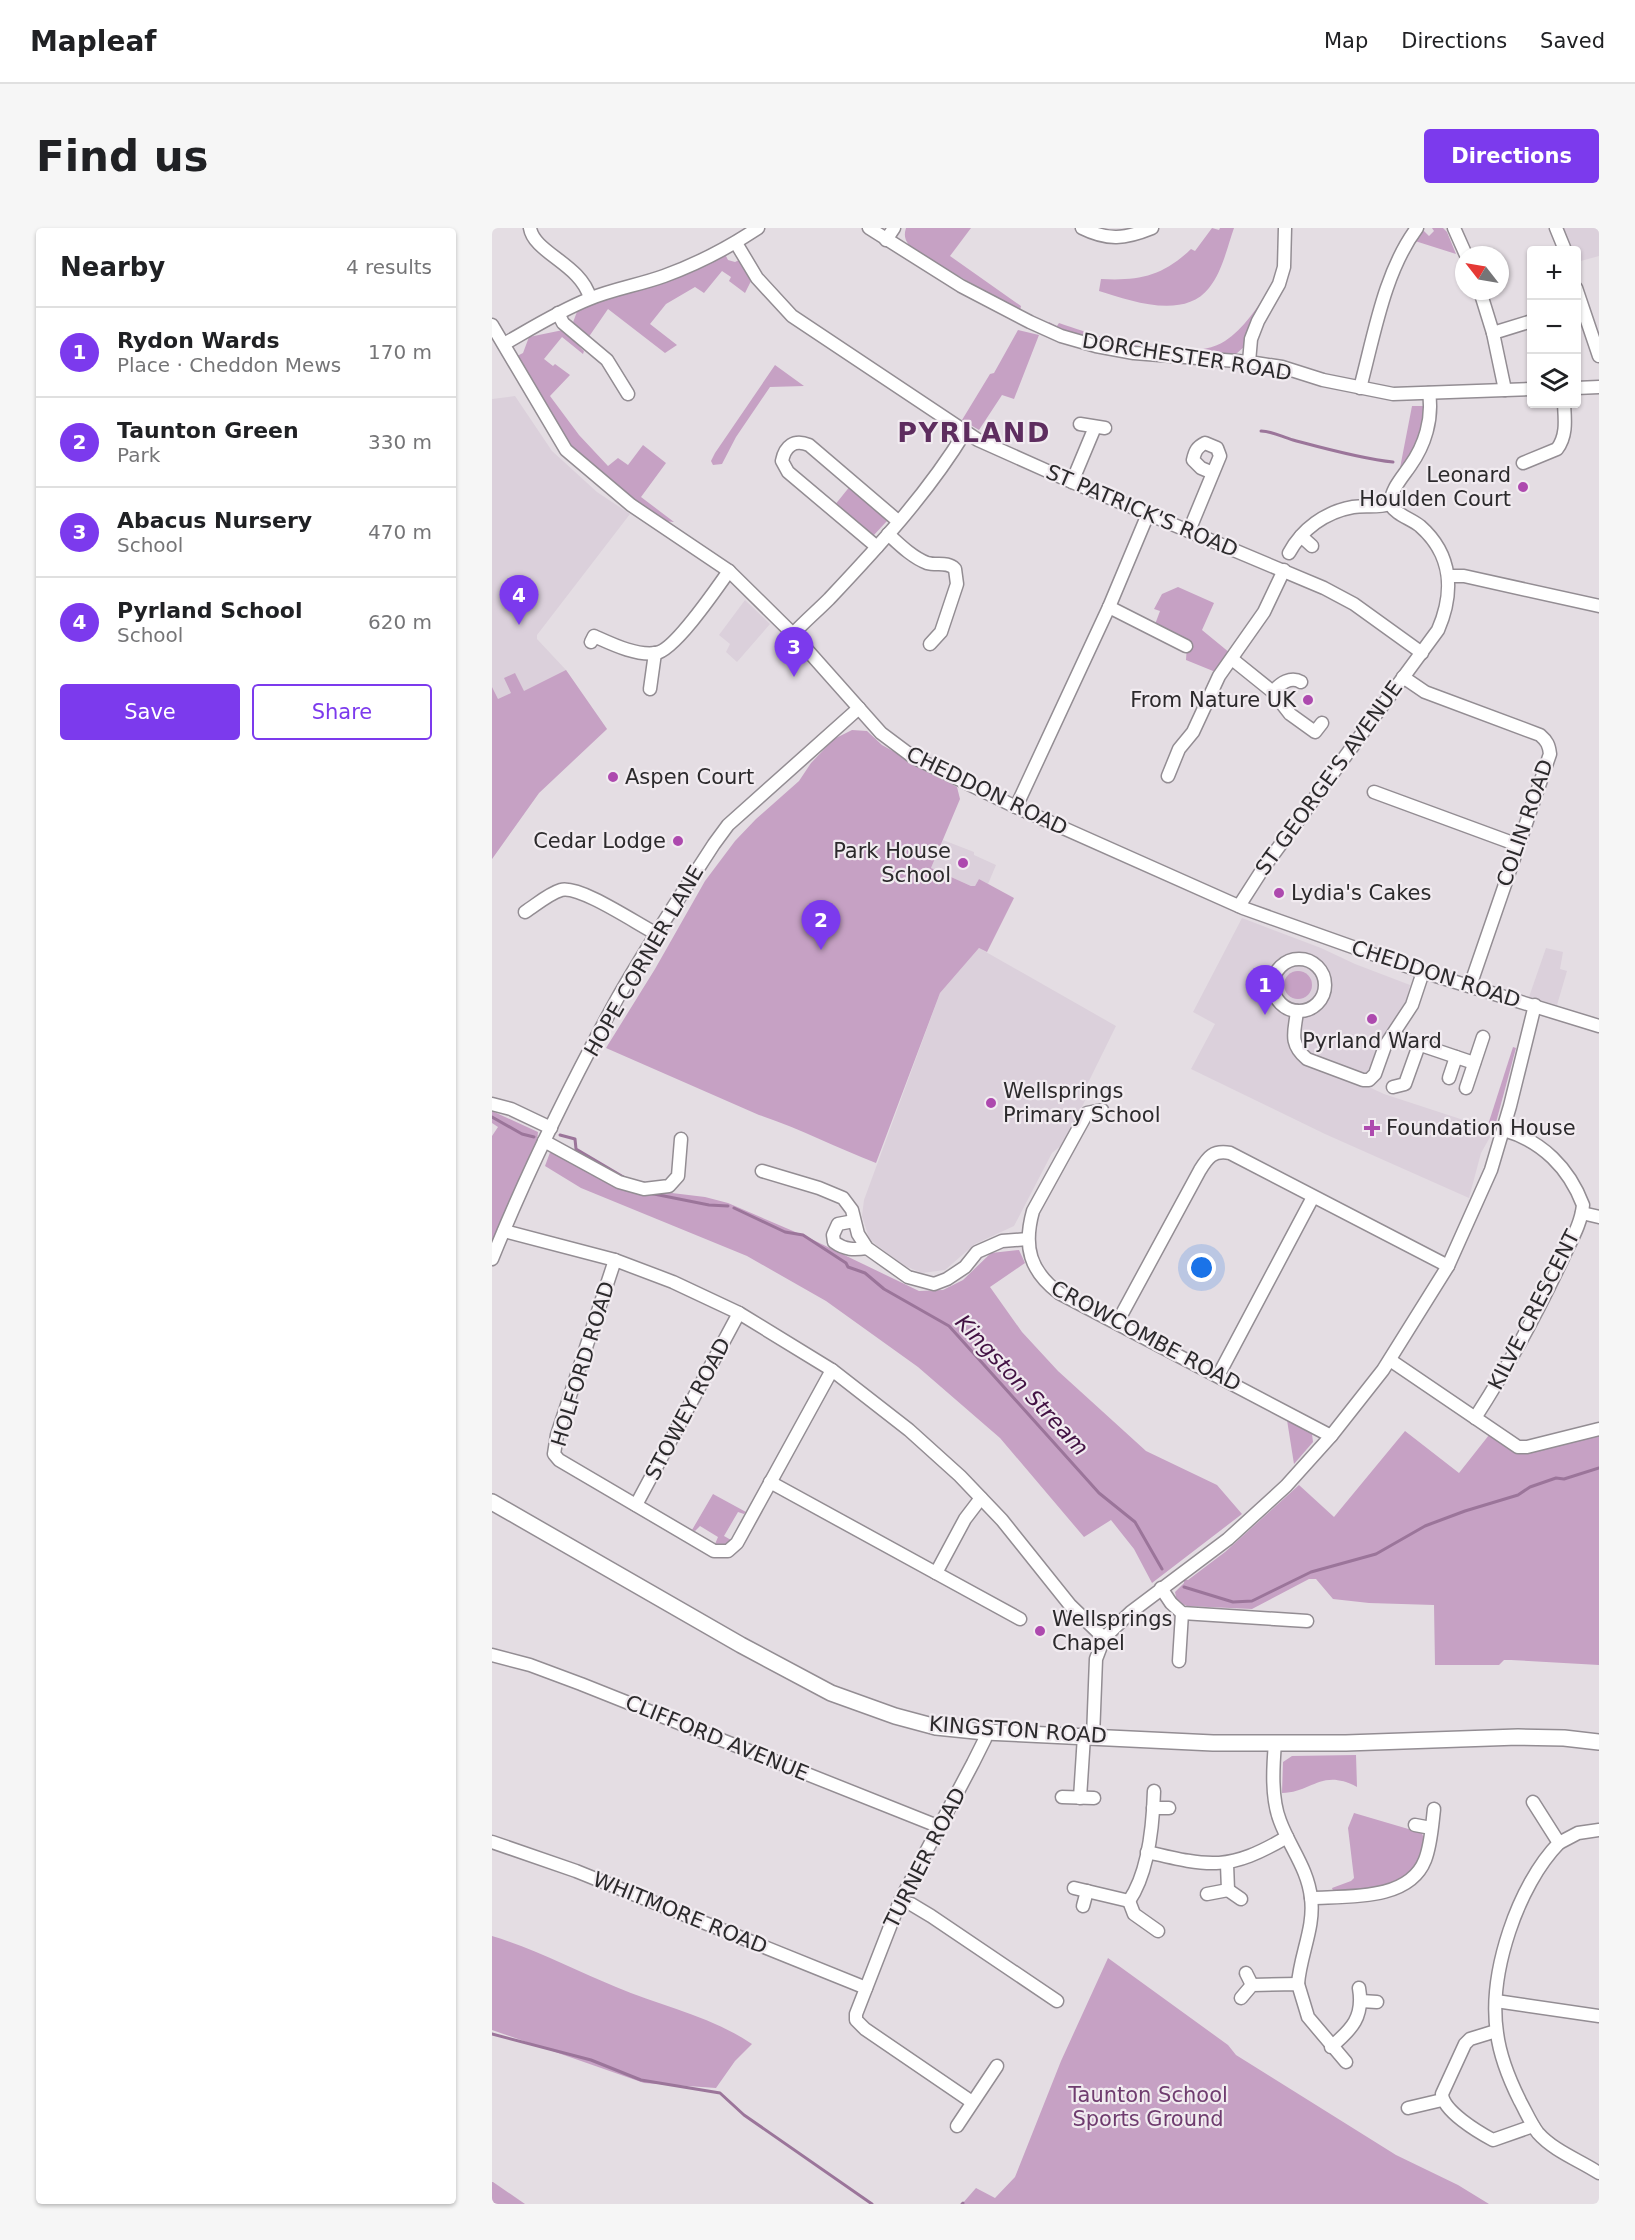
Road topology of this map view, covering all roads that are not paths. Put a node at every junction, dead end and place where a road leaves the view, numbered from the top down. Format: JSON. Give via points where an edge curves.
{"nodes":[{"id":1,"x":530,"y":228,"type":"edge"},
{"id":2,"x":758,"y":228,"type":"edge"},
{"id":3,"x":869,"y":228,"type":"edge"},
{"id":4,"x":894,"y":228,"type":"edge"},
{"id":5,"x":1082,"y":228,"type":"edge"},
{"id":6,"x":1152,"y":228,"type":"edge"},
{"id":7,"x":1286,"y":228,"type":"edge"},
{"id":8,"x":1417,"y":228,"type":"edge"},
{"id":9,"x":1454,"y":228,"type":"edge"},
{"id":10,"x":1556,"y":228,"type":"edge"},
{"id":11,"x":886,"y":240,"type":"junction"},
{"id":12,"x":736,"y":243,"type":"junction"},
{"id":13,"x":1462,"y":246,"type":"edge"},
{"id":14,"x":1563,"y":246,"type":"edge"},
{"id":15,"x":590,"y":298,"type":"junction"},
{"id":16,"x":1482,"y":300,"type":"edge"},
{"id":17,"x":1580,"y":300,"type":"edge"},
{"id":18,"x":558,"y":313,"type":"junction"},
{"id":19,"x":1527,"y":323,"type":"edge"},
{"id":20,"x":492,"y":325,"type":"edge"},
{"id":21,"x":1493,"y":333,"type":"junction"},
{"id":22,"x":504,"y":344,"type":"junction"},
{"id":23,"x":1599,"y":356,"type":"edge"},
{"id":24,"x":1249,"y":362,"type":"junction"},
{"id":25,"x":1599,"y":387,"type":"edge"},
{"id":26,"x":1360,"y":388,"type":"junction"},
{"id":27,"x":1581,"y":388,"type":"edge"},
{"id":28,"x":1527,"y":389,"type":"edge"},
{"id":29,"x":1505,"y":390,"type":"junction"},
{"id":30,"x":1429,"y":393,"type":"junction"},
{"id":31,"x":628,"y":394,"type":"dead end"},
{"id":32,"x":1564,"y":408,"type":"edge"},
{"id":33,"x":1080,"y":424,"type":"dead end"},
{"id":34,"x":965,"y":432,"type":"junction"},
{"id":35,"x":1523,"y":463,"type":"dead end"},
{"id":36,"x":1213,"y":473,"type":"dead end"},
{"id":37,"x":1072,"y":482,"type":"junction"},
{"id":38,"x":1390,"y":504,"type":"junction"},
{"id":39,"x":1148,"y":514,"type":"junction"},
{"id":40,"x":898,"y":522,"type":"junction"},
{"id":41,"x":1189,"y":531,"type":"junction"},
{"id":42,"x":888,"y":534,"type":"junction"},
{"id":43,"x":1301,"y":537,"type":"junction"},
{"id":44,"x":877,"y":546,"type":"junction"},
{"id":45,"x":1312,"y":546,"type":"dead end"},
{"id":46,"x":1289,"y":553,"type":"dead end"},
{"id":47,"x":1284,"y":570,"type":"junction"},
{"id":48,"x":729,"y":571,"type":"junction"},
{"id":49,"x":1449,"y":576,"type":"junction"},
{"id":50,"x":1599,"y":606,"type":"edge"},
{"id":51,"x":1109,"y":607,"type":"junction"},
{"id":52,"x":793,"y":634,"type":"junction"},
{"id":53,"x":594,"y":636,"type":"dead end"},
{"id":54,"x":930,"y":644,"type":"dead end"},
{"id":55,"x":1186,"y":646,"type":"dead end"},
{"id":56,"x":655,"y":653,"type":"junction"},
{"id":57,"x":1422,"y":653,"type":"junction"},
{"id":58,"x":1232,"y":658,"type":"junction"},
{"id":59,"x":1403,"y":677,"type":"junction"},
{"id":60,"x":1302,"y":682,"type":"dead end"},
{"id":61,"x":650,"y":689,"type":"dead end"},
{"id":62,"x":1273,"y":692,"type":"junction"},
{"id":63,"x":859,"y":708,"type":"junction"},
{"id":64,"x":1318,"y":728,"type":"dead end"},
{"id":65,"x":1167,"y":767,"type":"dead end"},
{"id":66,"x":1374,"y":792,"type":"dead end"},
{"id":67,"x":1016,"y":807,"type":"junction"},
{"id":68,"x":1518,"y":845,"type":"junction"},
{"id":69,"x":1239,"y":906,"type":"junction"},
{"id":70,"x":526,"y":913,"type":"dead end"},
{"id":71,"x":657,"y":934,"type":"junction"},
{"id":72,"x":1423,"y":972,"type":"junction"},
{"id":73,"x":1470,"y":986,"type":"junction"},
{"id":74,"x":1535,"y":1005,"type":"junction"},
{"id":75,"x":1297,"y":1011,"type":"junction"},
{"id":76,"x":1599,"y":1026,"type":"edge"},
{"id":77,"x":1394,"y":1034,"type":"junction"},
{"id":78,"x":1483,"y":1037,"type":"dead end"},
{"id":79,"x":1419,"y":1045,"type":"junction"},
{"id":80,"x":1456,"y":1057,"type":"junction"},
{"id":81,"x":1474,"y":1062,"type":"junction"},
{"id":82,"x":1449,"y":1078,"type":"dead end"},
{"id":83,"x":1393,"y":1088,"type":"dead end"},
{"id":84,"x":1466,"y":1089,"type":"dead end"},
{"id":85,"x":492,"y":1104,"type":"edge"},
{"id":86,"x":1102,"y":1110,"type":"dead end"},
{"id":87,"x":551,"y":1128,"type":"junction"},
{"id":88,"x":1504,"y":1130,"type":"junction"},
{"id":89,"x":681,"y":1139,"type":"dead end"},
{"id":90,"x":544,"y":1141,"type":"junction"},
{"id":91,"x":762,"y":1171,"type":"dead end"},
{"id":92,"x":1313,"y":1197,"type":"junction"},
{"id":93,"x":1582,"y":1213,"type":"junction"},
{"id":94,"x":1599,"y":1217,"type":"edge"},
{"id":95,"x":854,"y":1221,"type":"junction"},
{"id":96,"x":504,"y":1230,"type":"junction"},
{"id":97,"x":1028,"y":1239,"type":"junction"},
{"id":98,"x":867,"y":1248,"type":"junction"},
{"id":99,"x":492,"y":1259,"type":"edge"},
{"id":100,"x":615,"y":1260,"type":"junction"},
{"id":101,"x":1448,"y":1266,"type":"junction"},
{"id":102,"x":739,"y":1312,"type":"junction"},
{"id":103,"x":1117,"y":1323,"type":"junction"},
{"id":104,"x":1390,"y":1360,"type":"junction"},
{"id":105,"x":832,"y":1370,"type":"junction"},
{"id":106,"x":1218,"y":1376,"type":"junction"},
{"id":107,"x":1475,"y":1418,"type":"junction"},
{"id":108,"x":1599,"y":1429,"type":"edge"},
{"id":109,"x":1331,"y":1436,"type":"junction"},
{"id":110,"x":770,"y":1482,"type":"junction"},
{"id":111,"x":981,"y":1498,"type":"junction"},
{"id":112,"x":492,"y":1503,"type":"edge"},
{"id":113,"x":636,"y":1505,"type":"junction"},
{"id":114,"x":936,"y":1573,"type":"junction"},
{"id":115,"x":1161,"y":1588,"type":"junction"},
{"id":116,"x":1278,"y":1606,"type":"dead end"},
{"id":117,"x":1182,"y":1613,"type":"junction"},
{"id":118,"x":1020,"y":1619,"type":"dead end"},
{"id":119,"x":1276,"y":1619,"type":"junction"},
{"id":120,"x":1307,"y":1621,"type":"dead end"},
{"id":121,"x":1104,"y":1638,"type":"junction"},
{"id":122,"x":492,"y":1655,"type":"edge"},
{"id":123,"x":1179,"y":1662,"type":"dead end"},
{"id":124,"x":985,"y":1732,"type":"junction"},
{"id":125,"x":1089,"y":1736,"type":"junction"},
{"id":126,"x":1599,"y":1742,"type":"edge"},
{"id":127,"x":1275,"y":1743,"type":"junction"},
{"id":128,"x":1154,"y":1791,"type":"dead end"},
{"id":129,"x":1062,"y":1797,"type":"dead end"},
{"id":130,"x":1080,"y":1797,"type":"junction"},
{"id":131,"x":1094,"y":1798,"type":"dead end"},
{"id":132,"x":1533,"y":1802,"type":"dead end"},
{"id":133,"x":1154,"y":1808,"type":"junction"},
{"id":134,"x":1169,"y":1808,"type":"dead end"},
{"id":135,"x":1434,"y":1809,"type":"dead end"},
{"id":136,"x":1415,"y":1825,"type":"dead end"},
{"id":137,"x":940,"y":1827,"type":"junction"},
{"id":138,"x":1431,"y":1828,"type":"junction"},
{"id":139,"x":1599,"y":1830,"type":"edge"},
{"id":140,"x":1287,"y":1837,"type":"junction"},
{"id":141,"x":492,"y":1842,"type":"edge"},
{"id":142,"x":1559,"y":1843,"type":"junction"},
{"id":143,"x":1147,"y":1852,"type":"junction"},
{"id":144,"x":1227,"y":1863,"type":"junction"},
{"id":145,"x":1228,"y":1890,"type":"junction"},
{"id":146,"x":1207,"y":1894,"type":"dead end"},
{"id":147,"x":1311,"y":1898,"type":"junction"},
{"id":148,"x":1241,"y":1899,"type":"dead end"},
{"id":149,"x":900,"y":1901,"type":"junction"},
{"id":150,"x":1129,"y":1901,"type":"junction"},
{"id":151,"x":1083,"y":1906,"type":"dead end"},
{"id":152,"x":1158,"y":1931,"type":"dead end"},
{"id":153,"x":1246,"y":1973,"type":"dead end"},
{"id":154,"x":1298,"y":1984,"type":"junction"},
{"id":155,"x":1252,"y":1985,"type":"junction"},
{"id":156,"x":866,"y":1988,"type":"junction"},
{"id":157,"x":1359,"y":1988,"type":"dead end"},
{"id":158,"x":1241,"y":1998,"type":"dead end"},
{"id":159,"x":1057,"y":2001,"type":"dead end"},
{"id":160,"x":1361,"y":2001,"type":"junction"},
{"id":161,"x":1496,"y":2001,"type":"junction"},
{"id":162,"x":1377,"y":2002,"type":"dead end"},
{"id":163,"x":1599,"y":2016,"type":"edge"},
{"id":164,"x":1496,"y":2031,"type":"junction"},
{"id":165,"x":1331,"y":2047,"type":"junction"},
{"id":166,"x":1346,"y":2062,"type":"dead end"},
{"id":167,"x":997,"y":2066,"type":"dead end"},
{"id":168,"x":1442,"y":2100,"type":"junction"},
{"id":169,"x":972,"y":2102,"type":"junction"},
{"id":170,"x":1408,"y":2108,"type":"dead end"},
{"id":171,"x":957,"y":2126,"type":"dead end"},
{"id":172,"x":1533,"y":2126,"type":"junction"},
{"id":173,"x":1599,"y":2173,"type":"edge"}],
"edges":[{"from":1,"to":15,"type":"street","via":[[538,244],[583,281]]},
{"from":2,"to":12,"type":"street"},
{"from":3,"to":11,"type":"street","name":"DORCHESTER ROAD"},
{"from":4,"to":11,"type":"street"},
{"from":5,"to":6,"type":"street","via":[[1098,236],[1116,238]]},
{"from":7,"to":24,"type":"street","via":[[1284,267],[1251,339]]},
{"from":8,"to":26,"type":"street","via":[[1398,259],[1376,323]]},
{"from":9,"to":13,"type":"street"},
{"from":10,"to":14,"type":"street"},
{"from":11,"to":24,"type":"street","name":"DORCHESTER ROAD","via":[[961,286],[1061,336],[1134,353]]},
{"from":12,"to":15,"type":"street","via":[[664,276]]},
{"from":12,"to":34,"type":"street","name":"ST PATRICK'S ROAD","via":[[758,278],[792,316]]},
{"from":15,"to":18,"type":"street"},
{"from":16,"to":21,"type":"street"},
{"from":17,"to":23,"type":"street"},
{"from":18,"to":22,"type":"street"},
{"from":18,"to":31,"type":"street","via":[[563,323],[607,360]]},
{"from":19,"to":21,"type":"street"},
{"from":20,"to":22,"type":"street","name":"CHEDDON ROAD"},
{"from":21,"to":29,"type":"street"},
{"from":22,"to":48,"type":"street","name":"CHEDDON ROAD","via":[[566,450],[631,505]]},
{"from":24,"to":26,"type":"street","name":"DORCHESTER ROAD"},
{"from":25,"to":27,"type":"street"},
{"from":26,"to":30,"type":"street","name":"DORCHESTER ROAD","via":[[1393,394]]},
{"from":28,"to":29,"type":"street","name":"DORCHESTER ROAD"},
{"from":29,"to":30,"type":"street","name":"DORCHESTER ROAD"},
{"from":30,"to":38,"type":"street","via":[[1430,419],[1423,443],[1395,486]]},
{"from":32,"to":35,"type":"street","via":[[1560,446]]},
{"from":33,"to":37,"type":"street","via":[[1100,427]]},
{"from":34,"to":37,"type":"street","name":"ST PATRICK'S ROAD","via":[[994,449]]},
{"from":34,"to":40,"type":"street"},
{"from":36,"to":41,"type":"street"},
{"from":37,"to":39,"type":"street","name":"ST PATRICK'S ROAD"},
{"from":38,"to":43,"type":"street","via":[[1330,514],[1311,525]]},
{"from":38,"to":49,"type":"street","via":[[1432,539]]},
{"from":39,"to":41,"type":"street","name":"ST PATRICK'S ROAD"},
{"from":39,"to":51,"type":"street"},
{"from":40,"to":42,"type":"street"},
{"from":40,"to":44,"type":"street","via":[[809,445],[794,443],[786,449],[782,461],[788,472]]},
{"from":41,"to":47,"type":"street","name":"ST PATRICK'S ROAD"},
{"from":42,"to":44,"type":"street"},
{"from":42,"to":54,"type":"street","via":[[916,557],[955,569],[957,584],[941,632]]},
{"from":43,"to":45,"type":"street"},
{"from":43,"to":46,"type":"street"},
{"from":44,"to":52,"type":"street"},
{"from":47,"to":57,"type":"street","name":"ST PATRICK'S ROAD","via":[[1354,604]]},
{"from":47,"to":58,"type":"street","via":[[1264,612]]},
{"from":48,"to":52,"type":"street","name":"CHEDDON ROAD"},
{"from":48,"to":56,"type":"street","via":[[684,630]]},
{"from":49,"to":50,"type":"street"},
{"from":49,"to":57,"type":"street","name":"ST GEORGE'S AVENUE","via":[[1444,616]]},
{"from":51,"to":55,"type":"street"},
{"from":51,"to":67,"type":"street"},
{"from":52,"to":63,"type":"street","name":"CHEDDON ROAD"},
{"from":53,"to":56,"type":"street","via":[[630,650]]},
{"from":56,"to":61,"type":"street"},
{"from":57,"to":59,"type":"street","name":"ST GEORGE'S AVENUE"},
{"from":58,"to":62,"type":"street"},
{"from":58,"to":65,"type":"street"},
{"from":59,"to":68,"type":"street","name":"COLIN ROAD","via":[[1425,692],[1546,740],[1550,754]]},
{"from":59,"to":69,"type":"street","name":"ST GEORGE'S AVENUE"},
{"from":60,"to":62,"type":"street","via":[[1289,680]]},
{"from":62,"to":64,"type":"street","via":[[1290,714]]},
{"from":63,"to":67,"type":"street","name":"CHEDDON ROAD","via":[[881,733],[913,757]]},
{"from":63,"to":71,"type":"street","name":"HOPE CORNER LANE","via":[[728,825]]},
{"from":66,"to":68,"type":"street"},
{"from":67,"to":69,"type":"street","name":"CHEDDON ROAD"},
{"from":68,"to":73,"type":"street","name":"COLIN ROAD"},
{"from":69,"to":72,"type":"street","name":"CHEDDON ROAD"},
{"from":70,"to":71,"type":"street","via":[[551,894],[571,890]]},
{"from":71,"to":87,"type":"street","name":"HOPE CORNER LANE","via":[[617,1000]]},
{"from":72,"to":73,"type":"street","name":"CHEDDON ROAD"},
{"from":72,"to":77,"type":"street","via":[[1412,1005]]},
{"from":73,"to":74,"type":"street","name":"CHEDDON ROAD"},
{"from":74,"to":76,"type":"street","name":"CHEDDON ROAD"},
{"from":74,"to":88,"type":"street"},
{"from":75,"to":75,"type":"street","via":[[1276,997],[1273,980],[1283,965],[1299,959],[1320,970],[1324,986],[1319,1001]]},
{"from":75,"to":77,"type":"street","via":[[1293,1038],[1300,1053],[1363,1080],[1372,1078]]},
{"from":77,"to":79,"type":"street"},
{"from":78,"to":81,"type":"street"},
{"from":79,"to":80,"type":"street"},
{"from":79,"to":83,"type":"street","via":[[1405,1084]]},
{"from":80,"to":81,"type":"street"},
{"from":80,"to":82,"type":"street"},
{"from":81,"to":84,"type":"street"},
{"from":85,"to":87,"type":"street"},
{"from":86,"to":97,"type":"street","name":"CROWCOMBE ROAD","via":[[1087,1113],[1033,1212]]},
{"from":87,"to":90,"type":"street","name":"HOPE CORNER LANE"},
{"from":88,"to":93,"type":"street","name":"KILVE CRESCENT","via":[[1540,1145],[1550,1154],[1580,1196]]},
{"from":88,"to":101,"type":"street","via":[[1491,1170]]},
{"from":89,"to":90,"type":"street","via":[[678,1176],[669,1186],[644,1189],[619,1182]]},
{"from":90,"to":96,"type":"street","name":"HOPE CORNER LANE"},
{"from":91,"to":95,"type":"street","via":[[843,1198]]},
{"from":92,"to":101,"type":"street"},
{"from":92,"to":103,"type":"street","via":[[1230,1153],[1209,1155]]},
{"from":92,"to":106,"type":"street"},
{"from":93,"to":94,"type":"street"},
{"from":93,"to":107,"type":"street","name":"KILVE CRESCENT","via":[[1542,1304]]},
{"from":95,"to":98,"type":"street"},
{"from":95,"to":98,"type":"street","via":[[838,1224],[834,1242],[851,1250]]},
{"from":96,"to":99,"type":"street","name":"HOPE CORNER LANE"},
{"from":96,"to":100,"type":"street"},
{"from":97,"to":98,"type":"street","via":[[1002,1241],[977,1252],[965,1267],[934,1284],[908,1278]]},
{"from":97,"to":103,"type":"street","name":"CROWCOMBE ROAD","via":[[1032,1264],[1049,1286]]},
{"from":100,"to":102,"type":"street"},
{"from":100,"to":113,"type":"street","name":"HOLFORD ROAD","via":[[554,1454]]},
{"from":101,"to":104,"type":"street"},
{"from":102,"to":105,"type":"street"},
{"from":102,"to":113,"type":"street","name":"STOWEY ROAD"},
{"from":103,"to":106,"type":"street","name":"CROWCOMBE ROAD"},
{"from":104,"to":107,"type":"street"},
{"from":104,"to":109,"type":"street"},
{"from":105,"to":110,"type":"street","name":"HOLFORD ROAD"},
{"from":105,"to":111,"type":"street","via":[[909,1430]]},
{"from":106,"to":109,"type":"street","name":"CROWCOMBE ROAD"},
{"from":107,"to":108,"type":"street","via":[[1518,1447]]},
{"from":109,"to":115,"type":"street","via":[[1252,1519]]},
{"from":110,"to":113,"type":"street","name":"HOLFORD ROAD","via":[[736,1543],[724,1552],[714,1551]]},
{"from":110,"to":114,"type":"street"},
{"from":111,"to":114,"type":"street"},
{"from":111,"to":121,"type":"street","via":[[1070,1605]]},
{"from":112,"to":124,"type":"street","name":"KINGSTON ROAD","via":[[831,1693],[936,1727]]},
{"from":114,"to":118,"type":"street"},
{"from":115,"to":117,"type":"street"},
{"from":115,"to":121,"type":"street"},
{"from":116,"to":119,"type":"street"},
{"from":117,"to":119,"type":"street"},
{"from":117,"to":123,"type":"street"},
{"from":119,"to":120,"type":"street"},
{"from":121,"to":125,"type":"street","via":[[1096,1659]]},
{"from":122,"to":137,"type":"street","name":"CLIFFORD AVENUE","via":[[581,1684]]},
{"from":124,"to":125,"type":"street","name":"KINGSTON ROAD"},
{"from":124,"to":137,"type":"street","name":"TURNER ROAD"},
{"from":125,"to":127,"type":"street","name":"KINGSTON ROAD"},
{"from":125,"to":130,"type":"street"},
{"from":126,"to":127,"type":"street","name":"KINGSTON ROAD","via":[[1518,1737]]},
{"from":127,"to":140,"type":"street","via":[[1276,1808]]},
{"from":128,"to":133,"type":"street"},
{"from":129,"to":130,"type":"street"},
{"from":130,"to":131,"type":"street"},
{"from":132,"to":142,"type":"street"},
{"from":133,"to":134,"type":"street"},
{"from":133,"to":143,"type":"street"},
{"from":135,"to":138,"type":"street"},
{"from":136,"to":138,"type":"street"},
{"from":137,"to":149,"type":"street","name":"TURNER ROAD"},
{"from":138,"to":147,"type":"street","via":[[1422,1867],[1403,1886],[1376,1893]]},
{"from":139,"to":142,"type":"street","via":[[1578,1833]]},
{"from":140,"to":144,"type":"street","via":[[1261,1852]]},
{"from":140,"to":147,"type":"street","via":[[1304,1868]]},
{"from":141,"to":156,"type":"street","name":"WHITMORE ROAD"},
{"from":142,"to":161,"type":"street","via":[[1546,1856],[1522,1895],[1508,1938]]},
{"from":143,"to":144,"type":"street","via":[[1191,1863]]},
{"from":143,"to":150,"type":"street","via":[[1136,1891]]},
{"from":144,"to":145,"type":"street"},
{"from":145,"to":146,"type":"street"},
{"from":145,"to":148,"type":"street"},
{"from":147,"to":154,"type":"street","via":[[1311,1923]]},
{"from":149,"to":156,"type":"street","name":"TURNER ROAD"},
{"from":149,"to":159,"type":"street","via":[[931,1916]]},
{"from":150,"to":151,"type":"street","via":[[1080,1890]]},
{"from":150,"to":152,"type":"street","via":[[1134,1914]]},
{"from":153,"to":155,"type":"street"},
{"from":154,"to":155,"type":"street"},
{"from":154,"to":165,"type":"street","via":[[1308,2017]]},
{"from":155,"to":158,"type":"street"},
{"from":156,"to":169,"type":"street","name":"TURNER ROAD","via":[[856,2020]]},
{"from":157,"to":160,"type":"street"},
{"from":160,"to":162,"type":"street"},
{"from":160,"to":165,"type":"street","via":[[1357,2020]]},
{"from":161,"to":163,"type":"street"},
{"from":161,"to":164,"type":"street"},
{"from":164,"to":168,"type":"street","via":[[1465,2044]]},
{"from":164,"to":172,"type":"street","via":[[1504,2067]]},
{"from":165,"to":166,"type":"street"},
{"from":167,"to":169,"type":"street"},
{"from":168,"to":170,"type":"street"},
{"from":168,"to":172,"type":"street","via":[[1449,2110],[1493,2140]]},
{"from":169,"to":171,"type":"street"},
{"from":172,"to":173,"type":"street","via":[[1553,2146]]}]}
